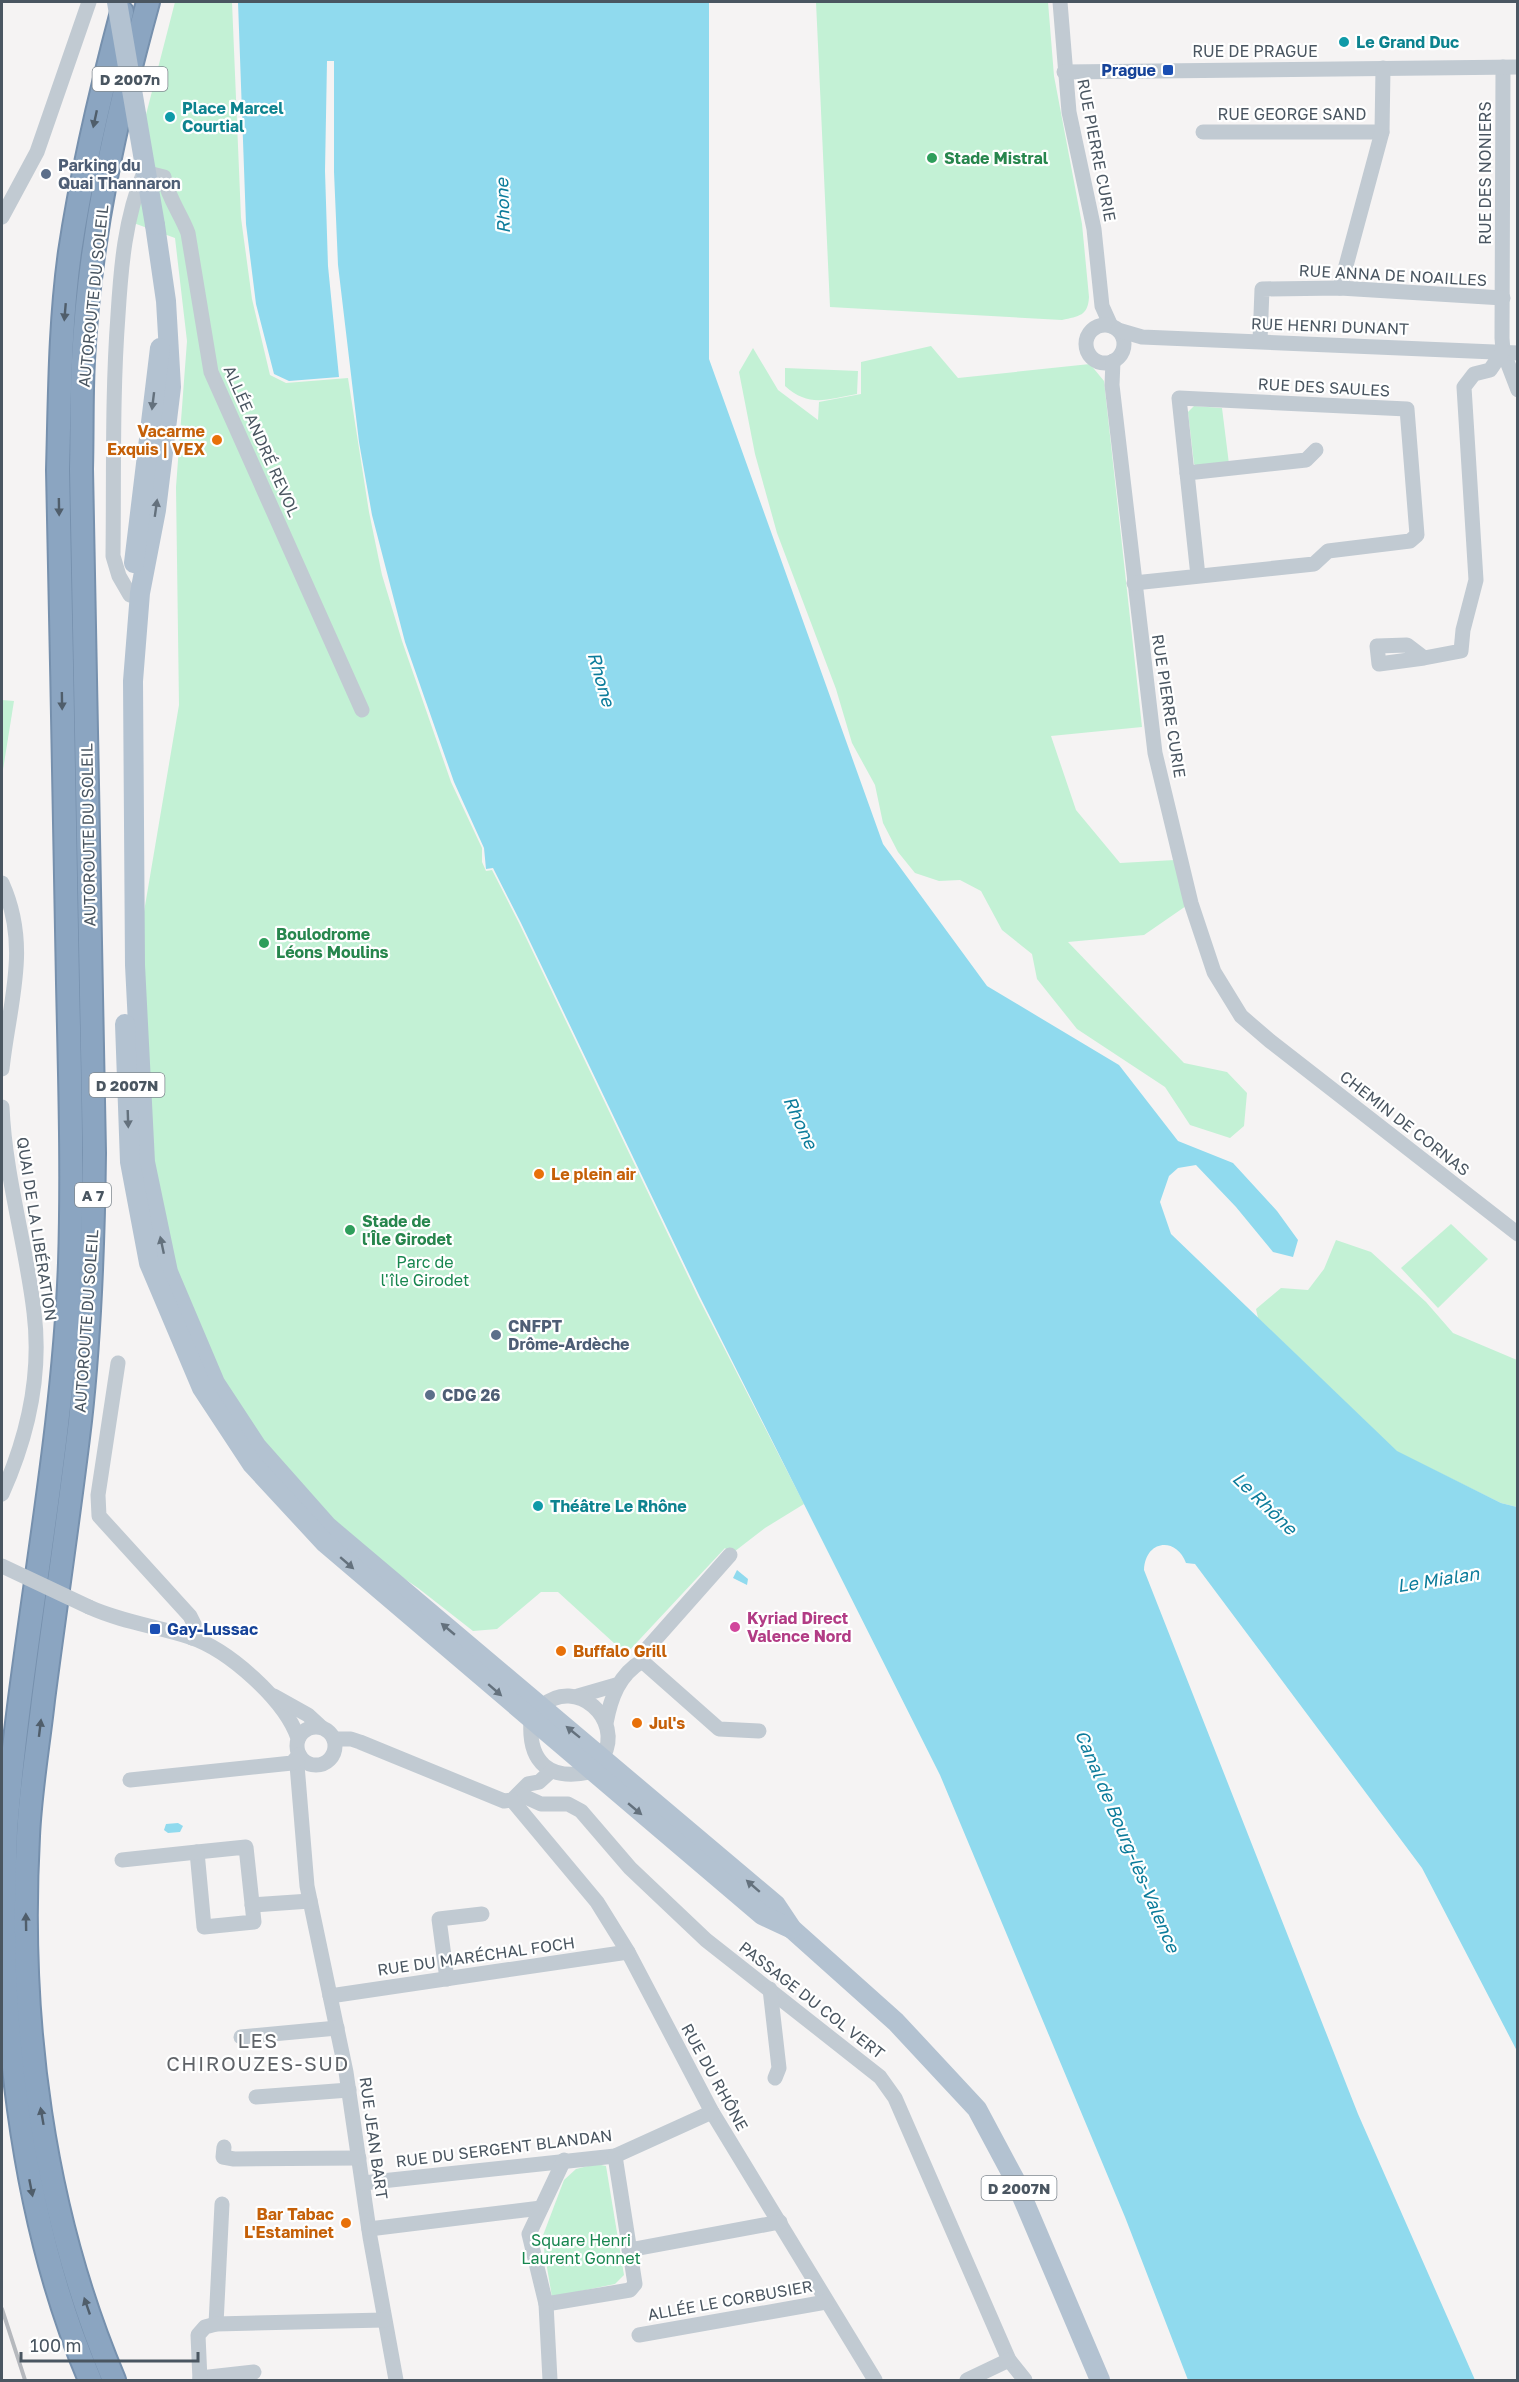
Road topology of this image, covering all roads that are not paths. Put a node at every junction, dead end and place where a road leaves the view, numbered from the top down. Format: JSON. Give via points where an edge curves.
{"nodes":[{"id":1,"x":77,"y":2,"type":"edge"},
{"id":2,"x":89,"y":2,"type":"edge"},
{"id":3,"x":117,"y":2,"type":"edge"},
{"id":4,"x":125,"y":2,"type":"edge"},
{"id":5,"x":148,"y":2,"type":"edge"},
{"id":6,"x":1060,"y":2,"type":"edge"},
{"id":7,"x":80,"y":25,"type":"junction"},
{"id":8,"x":1510,"y":67,"type":"edge"},
{"id":9,"x":1383,"y":68,"type":"junction"},
{"id":10,"x":1064,"y":72,"type":"junction"},
{"id":11,"x":1203,"y":132,"type":"dead end"},
{"id":12,"x":1382,"y":132,"type":"junction"},
{"id":13,"x":2,"y":217,"type":"edge"},
{"id":14,"x":1340,"y":288,"type":"junction"},
{"id":15,"x":1503,"y":298,"type":"junction"},
{"id":16,"x":165,"y":301,"type":"junction"},
{"id":17,"x":1102,"y":306,"type":"junction"},
{"id":18,"x":1095,"y":328,"type":"junction"},
{"id":19,"x":1118,"y":334,"type":"junction"},
{"id":20,"x":1260,"y":341,"type":"junction"},
{"id":21,"x":1510,"y":352,"type":"edge"},
{"id":22,"x":1107,"y":362,"type":"junction"},
{"id":23,"x":1518,"y":390,"type":"edge"},
{"id":24,"x":1316,"y":450,"type":"dead end"},
{"id":25,"x":1186,"y":473,"type":"junction"},
{"id":26,"x":1198,"y":576,"type":"junction"},
{"id":27,"x":1134,"y":583,"type":"junction"},
{"id":28,"x":130,"y":595,"type":"junction"},
{"id":29,"x":1424,"y":658,"type":"dead end"},
{"id":30,"x":362,"y":710,"type":"dead end"},
{"id":31,"x":2,"y":883,"type":"edge"},
{"id":32,"x":9,"y":971,"type":"edge"},
{"id":33,"x":4,"y":1033,"type":"edge"},
{"id":34,"x":1270,"y":1041,"type":"joint"},
{"id":35,"x":2,"y":1069,"type":"edge"},
{"id":36,"x":2,"y":1107,"type":"edge"},
{"id":37,"x":1518,"y":1234,"type":"edge"},
{"id":38,"x":118,"y":1363,"type":"dead end"},
{"id":39,"x":2,"y":1494,"type":"edge"},
{"id":40,"x":730,"y":1555,"type":"dead end"},
{"id":41,"x":2,"y":1566,"type":"edge"},
{"id":42,"x":192,"y":1638,"type":"junction"},
{"id":43,"x":642,"y":1661,"type":"junction"},
{"id":44,"x":616,"y":1686,"type":"junction"},
{"id":45,"x":273,"y":1696,"type":"junction"},
{"id":46,"x":578,"y":1696,"type":"junction"},
{"id":47,"x":536,"y":1714,"type":"junction"},
{"id":48,"x":606,"y":1723,"type":"junction"},
{"id":49,"x":321,"y":1727,"type":"junction"},
{"id":50,"x":759,"y":1731,"type":"dead end"},
{"id":51,"x":298,"y":1738,"type":"junction"},
{"id":52,"x":334,"y":1739,"type":"junction"},
{"id":53,"x":299,"y":1755,"type":"junction"},
{"id":54,"x":536,"y":1756,"type":"junction"},
{"id":55,"x":320,"y":1765,"type":"junction"},
{"id":56,"x":597,"y":1765,"type":"junction"},
{"id":57,"x":550,"y":1771,"type":"junction"},
{"id":58,"x":130,"y":1780,"type":"dead end"},
{"id":59,"x":520,"y":1793,"type":"junction"},
{"id":60,"x":301,"y":1794,"type":"junction"},
{"id":61,"x":197,"y":1852,"type":"junction"},
{"id":62,"x":122,"y":1860,"type":"dead end"},
{"id":63,"x":310,"y":1901,"type":"junction"},
{"id":64,"x":252,"y":1905,"type":"junction"},
{"id":65,"x":482,"y":1914,"type":"dead end"},
{"id":66,"x":628,"y":1952,"type":"junction"},
{"id":67,"x":447,"y":1978,"type":"junction"},
{"id":68,"x":770,"y":1989,"type":"junction"},
{"id":69,"x":330,"y":1996,"type":"junction"},
{"id":70,"x":337,"y":2028,"type":"junction"},
{"id":71,"x":241,"y":2037,"type":"dead end"},
{"id":72,"x":775,"y":2078,"type":"dead end"},
{"id":73,"x":349,"y":2090,"type":"junction"},
{"id":74,"x":256,"y":2097,"type":"dead end"},
{"id":75,"x":712,"y":2112,"type":"junction"},
{"id":76,"x":224,"y":2147,"type":"dead end"},
{"id":77,"x":615,"y":2156,"type":"junction"},
{"id":78,"x":359,"y":2158,"type":"junction"},
{"id":79,"x":564,"y":2160,"type":"junction"},
{"id":80,"x":363,"y":2183,"type":"junction"},
{"id":81,"x":222,"y":2204,"type":"dead end"},
{"id":82,"x":541,"y":2208,"type":"junction"},
{"id":83,"x":780,"y":2222,"type":"junction"},
{"id":84,"x":369,"y":2229,"type":"junction"},
{"id":85,"x":629,"y":2250,"type":"junction"},
{"id":86,"x":826,"y":2302,"type":"junction"},
{"id":87,"x":546,"y":2304,"type":"junction"},
{"id":88,"x":384,"y":2320,"type":"junction"},
{"id":89,"x":216,"y":2324,"type":"junction"},
{"id":90,"x":639,"y":2335,"type":"dead end"},
{"id":91,"x":1009,"y":2360,"type":"junction"},
{"id":92,"x":254,"y":2372,"type":"dead end"},
{"id":93,"x":200,"y":2379,"type":"edge"},
{"id":94,"x":90,"y":2380,"type":"edge"},
{"id":95,"x":114,"y":2380,"type":"edge"},
{"id":96,"x":396,"y":2380,"type":"edge"},
{"id":97,"x":550,"y":2380,"type":"edge"},
{"id":98,"x":875,"y":2380,"type":"edge"},
{"id":99,"x":967,"y":2380,"type":"edge"},
{"id":100,"x":1025,"y":2380,"type":"edge"},
{"id":101,"x":1100,"y":2380,"type":"edge"}],
"edges":[{"from":1,"to":7,"type":"street"},
{"from":2,"to":7,"type":"street"},
{"from":3,"to":16,"type":"main road","number":"D 2007n","bridge":true},
{"from":4,"to":94,"type":"highway","name":"AUTOROUTE DU SOLEIL","number":"A 7","one_way":true,"via":[[83,176],[70,253],[61,357],[58,470],[70,1267],[58,1416],[11,1772],[2,1921],[16,2103],[32,2194],[56,2284]]},
{"from":95,"to":5,"type":"highway","name":"AUTOROUTE DU SOLEIL","number":"A 7","one_way":true,"via":[[78,2278],[54,2188],[38,2098],[28,2006],[25,1919],[28,1833],[80,1419],[92,1266],[94,1153],[81,469],[83,358],[105,182]]},
{"from":6,"to":10,"type":"street","name":"RUE PIERRE CURIE"},
{"from":7,"to":13,"type":"street","via":[[37,152]]},
{"from":8,"to":9,"type":"street","name":"RUE DE PRAGUE"},
{"from":8,"to":15,"type":"street","name":"RUE DES NONIERS"},
{"from":9,"to":10,"type":"street","name":"RUE DE PRAGUE"},
{"from":9,"to":12,"type":"street","name":"RUE GEORGE SAND"},
{"from":10,"to":17,"type":"street","name":"RUE PIERRE CURIE","via":[[1094,230]]},
{"from":11,"to":12,"type":"street","name":"RUE GEORGE SAND"},
{"from":12,"to":14,"type":"street","name":"RUE GEORGE SAND"},
{"from":14,"to":15,"type":"street","name":"RUE ANNA DE NOAILLES"},
{"from":14,"to":20,"type":"street","name":"RUE ANNA DE NOAILLES","via":[[1262,289]]},
{"from":15,"to":21,"type":"street","name":"RUE DES NONIERS"},
{"from":16,"to":28,"type":"main road","number":"D 2007N","one_way":true},
{"from":47,"to":16,"type":"main road","number":"D 2007N","one_way":true,"via":[[327,1526],[256,1447],[215,1383],[168,1272],[145,1162],[135,965],[132,681],[171,387]]},
{"from":17,"to":18,"type":"street","name":"RUE PIERRE CURIE"},
{"from":17,"to":19,"type":"street","name":"RUE PIERRE CURIE"},
{"from":18,"to":19,"type":"street"},
{"from":18,"to":22,"type":"street","via":[[1087,337],[1087,350]]},
{"from":19,"to":20,"type":"street","name":"RUE HENRI DUNANT"},
{"from":19,"to":22,"type":"street","via":[[1121,354]]},
{"from":20,"to":21,"type":"street","name":"RUE HENRI DUNANT"},
{"from":21,"to":23,"type":"street"},
{"from":21,"to":29,"type":"street","via":[[1490,370],[1474,374],[1464,387],[1476,580],[1461,651]]},
{"from":22,"to":27,"type":"street","name":"RUE PIERRE CURIE"},
{"from":24,"to":25,"type":"street","via":[[1306,460]]},
{"from":25,"to":26,"type":"street","name":"RUE DES SAULES"},
{"from":25,"to":26,"type":"street","name":"RUE DES SAULES","via":[[1179,398],[1407,409],[1417,535],[1410,541],[1328,551],[1314,564]]},
{"from":26,"to":27,"type":"street","name":"RUE DES SAULES"},
{"from":27,"to":34,"type":"street","name":"RUE PIERRE CURIE","via":[[1155,753],[1191,903],[1214,972],[1241,1016]]},
{"from":28,"to":30,"type":"street","name":"ALLÉE ANDRÉ REVOL","via":[[113,556],[115,358],[128,221],[144,172],[164,177],[167,192],[183,217],[212,372]]},
{"from":28,"to":47,"type":"main road","number":"D 2007N","one_way":true,"via":[[119,681],[123,976],[130,1162],[149,1263],[202,1388],[252,1464],[325,1543]]},
{"from":31,"to":32,"type":"street","via":[[15,926],[18,955]]},
{"from":32,"to":33,"type":"street"},
{"from":33,"to":35,"type":"street"},
{"from":34,"to":37,"type":"street","name":"CHEMIN DE CORNAS"},
{"from":36,"to":39,"type":"street","name":"QUAI DE LA LIBÉRATION","via":[[34,1312],[36,1348],[31,1408],[17,1461]]},
{"from":38,"to":42,"type":"street","via":[[98,1495],[99,1516],[190,1616],[194,1624]]},
{"from":40,"to":43,"type":"street","via":[[645,1651]]},
{"from":41,"to":42,"type":"street","bridge":true,"via":[[118,1620]]},
{"from":42,"to":45,"type":"street","via":[[224,1655]]},
{"from":43,"to":44,"type":"street"},
{"from":43,"to":50,"type":"street","via":[[718,1729]]},
{"from":44,"to":46,"type":"street"},
{"from":44,"to":48,"type":"street"},
{"from":45,"to":49,"type":"street","via":[[308,1715]]},
{"from":45,"to":51,"type":"street"},
{"from":46,"to":47,"type":"street","via":[[553,1699]]},
{"from":46,"to":48,"type":"street","via":[[595,1706]]},
{"from":47,"to":54,"type":"street","via":[[530,1736]]},
{"from":47,"to":56,"type":"main road","number":"D 2007N"},
{"from":48,"to":56,"type":"street","via":[[609,1742]]},
{"from":49,"to":51,"type":"street","via":[[308,1729]]},
{"from":49,"to":52,"type":"street"},
{"from":51,"to":53,"type":"street"},
{"from":52,"to":55,"type":"street","via":[[333,1756]]},
{"from":52,"to":59,"type":"street","via":[[360,1742],[504,1801]]},
{"from":53,"to":55,"type":"street","via":[[308,1764]]},
{"from":53,"to":58,"type":"street","via":[[292,1763]]},
{"from":53,"to":60,"type":"street","name":"RUE JEAN BART"},
{"from":54,"to":57,"type":"street"},
{"from":54,"to":59,"type":"street"},
{"from":55,"to":60,"type":"street"},
{"from":56,"to":57,"type":"street","via":[[563,1775]]},
{"from":56,"to":101,"type":"main road","number":"D 2007N","via":[[762,1915],[792,1929],[896,2022],[977,2109],[1015,2180]]},
{"from":57,"to":59,"type":"street"},
{"from":59,"to":66,"type":"street","name":"RUE DU RHÔNE"},
{"from":59,"to":68,"type":"street","name":"PASSAGE DU COL VERT","via":[[541,1804],[568,1804],[581,1811],[630,1868],[706,1940]]},
{"from":60,"to":63,"type":"street","name":"RUE JEAN BART"},
{"from":61,"to":62,"type":"street"},
{"from":61,"to":64,"type":"street","via":[[246,1847]]},
{"from":61,"to":64,"type":"street","via":[[204,1927],[254,1922]]},
{"from":63,"to":64,"type":"street"},
{"from":63,"to":69,"type":"street","name":"RUE JEAN BART"},
{"from":65,"to":67,"type":"street","via":[[439,1919]]},
{"from":66,"to":67,"type":"street","name":"RUE DU MARÉCHAL FOCH"},
{"from":66,"to":75,"type":"street","name":"RUE DU RHÔNE"},
{"from":67,"to":69,"type":"street","name":"RUE DU MARÉCHAL FOCH"},
{"from":68,"to":72,"type":"street","via":[[779,2068]]},
{"from":68,"to":91,"type":"street","name":"PASSAGE DU COL VERT","via":[[880,2077],[895,2098]]},
{"from":69,"to":70,"type":"street","name":"RUE JEAN BART"},
{"from":70,"to":71,"type":"street"},
{"from":70,"to":73,"type":"street","name":"RUE JEAN BART"},
{"from":73,"to":74,"type":"street"},
{"from":73,"to":78,"type":"street","name":"RUE JEAN BART"},
{"from":75,"to":77,"type":"street","name":"RUE DU SERGENT BLANDAN"},
{"from":75,"to":83,"type":"street","name":"RUE DU RHÔNE"},
{"from":76,"to":78,"type":"street","via":[[223,2157],[234,2159]]},
{"from":77,"to":79,"type":"street","name":"RUE DU SERGENT BLANDAN"},
{"from":77,"to":85,"type":"street"},
{"from":78,"to":80,"type":"street","name":"RUE JEAN BART"},
{"from":79,"to":80,"type":"street","name":"RUE DU SERGENT BLANDAN"},
{"from":79,"to":82,"type":"street"},
{"from":80,"to":84,"type":"street","name":"RUE JEAN BART"},
{"from":81,"to":89,"type":"street"},
{"from":82,"to":84,"type":"street"},
{"from":82,"to":87,"type":"street","via":[[529,2234]]},
{"from":83,"to":85,"type":"street"},
{"from":83,"to":86,"type":"street","name":"RUE DU RHÔNE"},
{"from":84,"to":88,"type":"street","name":"RUE JEAN BART"},
{"from":85,"to":87,"type":"street","via":[[635,2284],[630,2290]]},
{"from":86,"to":90,"type":"street","name":"ALLÉE LE CORBUSIER"},
{"from":86,"to":98,"type":"street","name":"RUE DU RHÔNE"},
{"from":87,"to":97,"type":"street"},
{"from":88,"to":89,"type":"street"},
{"from":88,"to":96,"type":"street","name":"RUE JEAN BART"},
{"from":89,"to":93,"type":"street","via":[[204,2327],[198,2335]]},
{"from":91,"to":99,"type":"street"},
{"from":91,"to":100,"type":"street","name":"PASSAGE DU COL VERT"},
{"from":92,"to":93,"type":"street"}]}
